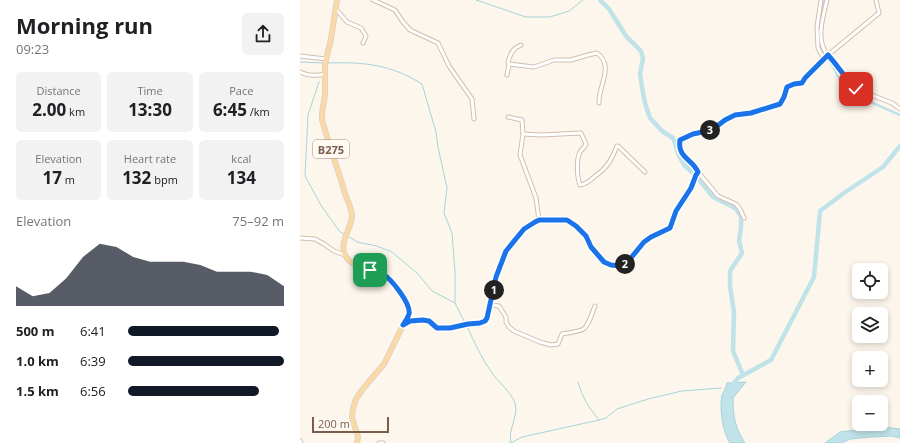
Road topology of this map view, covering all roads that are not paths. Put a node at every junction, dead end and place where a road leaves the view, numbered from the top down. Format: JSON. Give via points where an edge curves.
{"nodes":[{"id":1,"x":337,"y":0,"type":"edge"},
{"id":2,"x":373,"y":0,"type":"edge"},
{"id":3,"x":821,"y":0,"type":"edge"},
{"id":4,"x":826,"y":0,"type":"edge"},
{"id":5,"x":876,"y":0,"type":"edge"},
{"id":6,"x":336,"y":9,"type":"junction"},
{"id":7,"x":363,"y":43,"type":"dead end"},
{"id":8,"x":521,"y":45,"type":"dead end"},
{"id":9,"x":300,"y":56,"type":"edge"},
{"id":10,"x":826,"y":57,"type":"junction"},
{"id":11,"x":326,"y":61,"type":"junction"},
{"id":12,"x":509,"y":64,"type":"junction"},
{"id":13,"x":300,"y":72,"type":"edge"},
{"id":14,"x":325,"y":74,"type":"junction"},
{"id":15,"x":507,"y":74,"type":"dead end"},
{"id":16,"x":599,"y":103,"type":"dead end"},
{"id":17,"x":900,"y":109,"type":"edge"},
{"id":18,"x":508,"y":116,"type":"dead end"},
{"id":19,"x":474,"y":118,"type":"dead end"},
{"id":20,"x":523,"y":134,"type":"junction"},
{"id":21,"x":646,"y":172,"type":"dead end"},
{"id":22,"x":698,"y":172,"type":"junction"},
{"id":23,"x":744,"y":218,"type":"dead end"},
{"id":24,"x":539,"y":220,"type":"junction"},
{"id":25,"x":300,"y":238,"type":"edge"},
{"id":26,"x":345,"y":255,"type":"junction"},
{"id":27,"x":491,"y":305,"type":"junction"},
{"id":28,"x":595,"y":306,"type":"dead end"},
{"id":29,"x":403,"y":325,"type":"junction"},
{"id":30,"x":358,"y":443,"type":"edge"},
{"id":31,"x":379,"y":443,"type":"edge"},
{"id":32,"x":383,"y":443,"type":"edge"}],
"edges":[{"from":1,"to":6,"type":"main road","number":"B275"},
{"from":2,"to":19,"type":"street","via":[[395,10],[410,30],[438,43],[449,66],[472,99]]},
{"from":3,"to":10,"type":"street","via":[[817,26],[818,48]]},
{"from":4,"to":10,"type":"street","via":[[822,21],[822,45]]},
{"from":5,"to":10,"type":"street","via":[[879,13]]},
{"from":6,"to":7,"type":"street","via":[[347,22],[361,28],[366,36]]},
{"from":6,"to":11,"type":"main road","number":"B275"},
{"from":8,"to":12,"type":"street","via":[[511,52]]},
{"from":9,"to":11,"type":"street"},
{"from":10,"to":17,"type":"street","via":[[836,63],[856,89],[892,103]]},
{"from":10,"to":22,"type":"street","via":[[802,83],[787,87],[780,104],[735,115],[712,130],[680,140],[681,152],[688,162],[696,166]]},
{"from":11,"to":14,"type":"main road","number":"B275"},
{"from":12,"to":15,"type":"street"},
{"from":12,"to":16,"type":"street","via":[[534,67],[554,60],[571,60],[597,54],[604,61],[606,72]]},
{"from":13,"to":14,"type":"street","via":[[314,76]]},
{"from":14,"to":26,"type":"main road","number":"B275","via":[[322,120],[352,215],[343,246]]},
{"from":18,"to":20,"type":"street","via":[[522,120]]},
{"from":20,"to":21,"type":"street","via":[[581,133],[586,144],[579,156],[577,178],[580,185],[587,183],[605,169],[616,146]]},
{"from":20,"to":24,"type":"street","via":[[520,154],[536,198]]},
{"from":22,"to":23,"type":"street","via":[[718,196],[736,204]]},
{"from":22,"to":24,"type":"street","via":[[676,211],[670,228],[644,242],[626,264],[620,266],[604,262],[591,247],[586,236],[567,220]]},
{"from":24,"to":27,"type":"street","via":[[524,229],[506,251],[496,277]]},
{"from":25,"to":26,"type":"street","via":[[315,239]]},
{"from":26,"to":29,"type":"main road","via":[[358,266],[390,279],[408,308],[409,313]]},
{"from":27,"to":28,"type":"street","via":[[499,306],[506,317],[506,322],[514,331],[551,345],[558,344],[562,334],[583,331]]},
{"from":27,"to":29,"type":"street","via":[[487,318],[480,323],[444,329],[423,320],[410,321]]},
{"from":29,"to":30,"type":"main road","via":[[384,364],[356,399],[352,417]]},
{"from":31,"to":32,"type":"street"}]}
